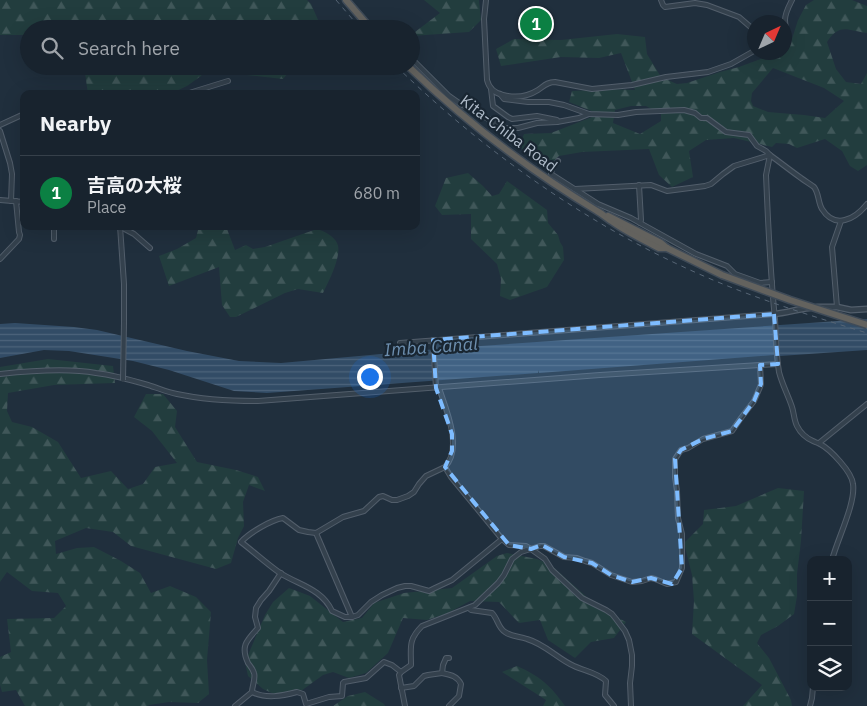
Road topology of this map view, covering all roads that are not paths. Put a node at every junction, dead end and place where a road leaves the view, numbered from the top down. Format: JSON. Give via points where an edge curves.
{"nodes":[{"id":1,"x":346,"y":0,"type":"edge"},
{"id":2,"x":486,"y":0,"type":"edge"},
{"id":3,"x":661,"y":0,"type":"edge"},
{"id":4,"x":792,"y":0,"type":"edge"},
{"id":5,"x":786,"y":15,"type":"edge"},
{"id":6,"x":363,"y":20,"type":"edge"},
{"id":7,"x":747,"y":24,"type":"edge"},
{"id":8,"x":747,"y":55,"type":"edge"},
{"id":9,"x":420,"y":67,"type":"edge"},
{"id":10,"x":418,"y":75,"type":"edge"},
{"id":11,"x":228,"y":81,"type":"dead end"},
{"id":12,"x":491,"y":89,"type":"junction"},
{"id":13,"x":199,"y":90,"type":"edge"},
{"id":14,"x":500,"y":94,"type":"junction"},
{"id":15,"x":589,"y":114,"type":"junction"},
{"id":16,"x":20,"y":116,"type":"edge"},
{"id":17,"x":557,"y":122,"type":"junction"},
{"id":18,"x":0,"y":125,"type":"edge"},
{"id":19,"x":0,"y":131,"type":"edge"},
{"id":20,"x":770,"y":155,"type":"junction"},
{"id":21,"x":558,"y":160,"type":"dead end"},
{"id":22,"x":639,"y":185,"type":"junction"},
{"id":23,"x":575,"y":190,"type":"junction"},
{"id":24,"x":0,"y":200,"type":"edge"},
{"id":25,"x":13,"y":201,"type":"junction"},
{"id":26,"x":20,"y":202,"type":"edge"},
{"id":27,"x":867,"y":204,"type":"edge"},
{"id":28,"x":600,"y":213,"type":"junction"},
{"id":29,"x":841,"y":221,"type":"junction"},
{"id":30,"x":641,"y":224,"type":"junction"},
{"id":31,"x":54,"y":230,"type":"edge"},
{"id":32,"x":119,"y":230,"type":"edge"},
{"id":33,"x":126,"y":230,"type":"edge"},
{"id":34,"x":638,"y":232,"type":"junction"},
{"id":35,"x":54,"y":239,"type":"dead end"},
{"id":36,"x":150,"y":248,"type":"dead end"},
{"id":37,"x":667,"y":248,"type":"junction"},
{"id":38,"x":0,"y":259,"type":"edge"},
{"id":39,"x":772,"y":282,"type":"junction"},
{"id":40,"x":837,"y":307,"type":"junction"},
{"id":41,"x":867,"y":309,"type":"edge"},
{"id":42,"x":774,"y":317,"type":"junction"},
{"id":43,"x":867,"y":324,"type":"edge"},
{"id":44,"x":433,"y":340,"type":"junction"},
{"id":45,"x":400,"y":343,"type":"dead end"},
{"id":46,"x":778,"y":363,"type":"junction"},
{"id":47,"x":760,"y":365,"type":"junction"},
{"id":48,"x":0,"y":374,"type":"edge"},
{"id":49,"x":123,"y":380,"type":"dead end"},
{"id":50,"x":438,"y":388,"type":"junction"},
{"id":51,"x":867,"y":404,"type":"edge"},
{"id":52,"x":819,"y":443,"type":"junction"},
{"id":53,"x":445,"y":467,"type":"junction"},
{"id":54,"x":316,"y":533,"type":"junction"},
{"id":55,"x":502,"y":539,"type":"junction"},
{"id":56,"x":531,"y":548,"type":"junction"},
{"id":57,"x":833,"y":556,"type":"edge"},
{"id":58,"x":281,"y":573,"type":"junction"},
{"id":59,"x":469,"y":608,"type":"junction"},
{"id":60,"x":352,"y":617,"type":"junction"},
{"id":61,"x":449,"y":658,"type":"dead end"},
{"id":62,"x":401,"y":672,"type":"junction"},
{"id":63,"x":442,"y":672,"type":"junction"},
{"id":64,"x":401,"y":688,"type":"junction"},
{"id":65,"x":813,"y":691,"type":"edge"},
{"id":66,"x":252,"y":692,"type":"junction"},
{"id":67,"x":235,"y":706,"type":"edge"},
{"id":68,"x":405,"y":706,"type":"edge"},
{"id":69,"x":449,"y":706,"type":"edge"},
{"id":70,"x":614,"y":706,"type":"edge"},
{"id":71,"x":631,"y":706,"type":"edge"},
{"id":72,"x":810,"y":706,"type":"edge"}],
"edges":[{"from":1,"to":6,"type":"highway"},
{"from":2,"to":12,"type":"street","via":[[485,65]]},
{"from":3,"to":7,"type":"street","via":[[668,7],[694,3],[716,8]]},
{"from":4,"to":5,"type":"street"},
{"from":8,"to":14,"type":"street","via":[[708,72],[632,85],[592,88],[549,82],[521,96]]},
{"from":9,"to":17,"type":"street","via":[[454,99],[505,128]]},
{"from":10,"to":28,"type":"highway","name":"Kita-Chiba Road","via":[[494,141]]},
{"from":11,"to":13,"type":"street"},
{"from":12,"to":14,"type":"street"},
{"from":12,"to":17,"type":"street","via":[[493,106],[508,117],[544,116]]},
{"from":14,"to":15,"type":"street","via":[[504,99],[549,102]]},
{"from":15,"to":17,"type":"street"},
{"from":15,"to":20,"type":"street","via":[[684,110],[707,118],[726,132],[749,135],[754,145]]},
{"from":16,"to":18,"type":"street"},
{"from":19,"to":25,"type":"street","via":[[10,163]]},
{"from":20,"to":22,"type":"street","via":[[734,166],[705,186],[666,191],[651,185]]},
{"from":20,"to":29,"type":"street","via":[[815,188],[823,210],[828,216]]},
{"from":20,"to":39,"type":"street","via":[[766,175]]},
{"from":21,"to":23,"type":"street","via":[[552,174]]},
{"from":22,"to":23,"type":"street"},
{"from":22,"to":30,"type":"street"},
{"from":23,"to":30,"type":"street"},
{"from":24,"to":25,"type":"street"},
{"from":25,"to":26,"type":"street"},
{"from":25,"to":38,"type":"street","via":[[20,235]]},
{"from":27,"to":29,"type":"street","via":[[857,215]]},
{"from":28,"to":34,"type":"highway","name":"Kita-Chiba Road"},
{"from":28,"to":37,"type":"highway","name":"Kita-Chiba Road","via":[[643,240]]},
{"from":29,"to":40,"type":"street","via":[[832,247]]},
{"from":30,"to":34,"type":"street"},
{"from":30,"to":39,"type":"street","via":[[696,254],[727,266],[735,274],[760,282]]},
{"from":31,"to":35,"type":"street"},
{"from":32,"to":49,"type":"street","bridge":true,"via":[[125,308]]},
{"from":33,"to":36,"type":"street"},
{"from":34,"to":37,"type":"highway","name":"Kita-Chiba Road"},
{"from":37,"to":43,"type":"highway","name":"Kita-Chiba Road","bridge":true,"via":[[722,275]]},
{"from":39,"to":42,"type":"street"},
{"from":40,"to":41,"type":"street"},
{"from":40,"to":42,"type":"street","via":[[803,308]]},
{"from":42,"to":44,"type":"street"},
{"from":42,"to":46,"type":"street"},
{"from":44,"to":45,"type":"street"},
{"from":44,"to":50,"type":"street"},
{"from":46,"to":47,"type":"street"},
{"from":46,"to":52,"type":"street","via":[[796,425],[806,437]]},
{"from":47,"to":50,"type":"street"},
{"from":47,"to":56,"type":"street","via":[[760,387],[732,431],[703,438],[681,450],[675,458],[678,518],[682,534],[682,568],[676,582],[667,584],[651,578],[632,582],[577,558],[564,557],[544,546]]},
{"from":48,"to":50,"type":"street","via":[[96,373],[176,394],[236,401]]},
{"from":50,"to":53,"type":"street","via":[[452,434],[452,451]]},
{"from":51,"to":52,"type":"street"},
{"from":52,"to":57,"type":"street","via":[[844,466],[853,483],[846,519]]},
{"from":53,"to":54,"type":"street","via":[[426,476],[408,496],[398,500],[379,497],[364,511],[343,517]]},
{"from":53,"to":55,"type":"street"},
{"from":54,"to":58,"type":"street","via":[[299,530],[283,518],[253,532],[241,542]]},
{"from":54,"to":60,"type":"street"},
{"from":55,"to":56,"type":"street","via":[[509,545]]},
{"from":55,"to":60,"type":"street","via":[[452,580],[428,591],[410,586],[396,588]]},
{"from":56,"to":59,"type":"street","via":[[512,559],[498,583]]},
{"from":56,"to":71,"type":"street","via":[[582,598],[612,614],[625,631],[632,656]]},
{"from":58,"to":60,"type":"street","via":[[326,600],[332,611]]},
{"from":58,"to":66,"type":"street","via":[[258,603],[255,618],[258,628],[244,648],[255,676]]},
{"from":59,"to":62,"type":"street","via":[[422,626],[412,637],[410,665]]},
{"from":59,"to":70,"type":"street","via":[[492,613],[506,634],[536,643],[603,678],[606,681],[605,695]]},
{"from":61,"to":63,"type":"street","via":[[444,661]]},
{"from":62,"to":64,"type":"street"},
{"from":62,"to":66,"type":"street","via":[[384,662],[366,678],[344,682],[342,696],[306,704],[303,694],[297,692],[259,696]]},
{"from":63,"to":64,"type":"street","via":[[428,674],[414,686]]},
{"from":63,"to":69,"type":"street","via":[[454,676],[461,684],[459,696]]},
{"from":64,"to":68,"type":"street"},
{"from":65,"to":72,"type":"street"},
{"from":66,"to":67,"type":"street"}]}
